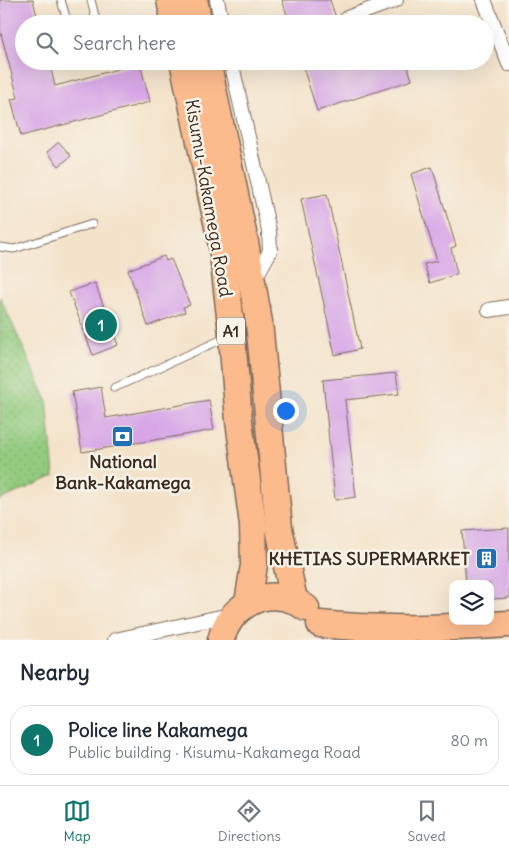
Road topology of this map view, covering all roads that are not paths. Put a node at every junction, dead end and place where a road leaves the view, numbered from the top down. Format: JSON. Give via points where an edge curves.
{"nodes":[{"id":1,"x":61,"y":0,"type":"edge"},
{"id":2,"x":91,"y":0,"type":"edge"},
{"id":3,"x":170,"y":0,"type":"edge"},
{"id":4,"x":194,"y":0,"type":"edge"},
{"id":5,"x":217,"y":0,"type":"edge"},
{"id":6,"x":396,"y":0,"type":"edge"},
{"id":7,"x":484,"y":0,"type":"edge"},
{"id":8,"x":65,"y":15,"type":"edge"},
{"id":9,"x":95,"y":15,"type":"edge"},
{"id":10,"x":173,"y":15,"type":"edge"},
{"id":11,"x":197,"y":15,"type":"edge"},
{"id":12,"x":220,"y":15,"type":"edge"},
{"id":13,"x":355,"y":15,"type":"edge"},
{"id":14,"x":490,"y":15,"type":"edge"},
{"id":15,"x":494,"y":26,"type":"edge"},
{"id":16,"x":509,"y":64,"type":"edge"},
{"id":17,"x":185,"y":70,"type":"edge"},
{"id":18,"x":209,"y":70,"type":"edge"},
{"id":19,"x":233,"y":70,"type":"edge"},
{"id":20,"x":92,"y":224,"type":"dead end"},
{"id":21,"x":0,"y":247,"type":"edge"},
{"id":22,"x":252,"y":283,"type":"junction"},
{"id":23,"x":509,"y":307,"type":"edge"},
{"id":24,"x":489,"y":310,"type":"dead end"},
{"id":25,"x":232,"y":335,"type":"junction"},
{"id":26,"x":114,"y":388,"type":"dead end"},
{"id":27,"x":294,"y":600,"type":"junction"},
{"id":28,"x":241,"y":608,"type":"junction"},
{"id":29,"x":509,"y":624,"type":"edge"},
{"id":30,"x":323,"y":632,"type":"edge"},
{"id":31,"x":465,"y":633,"type":"edge"},
{"id":32,"x":115,"y":640,"type":"edge"},
{"id":33,"x":221,"y":640,"type":"edge"}],
"edges":[{"from":1,"to":8,"type":"lane"},
{"from":2,"to":9,"type":"lane"},
{"from":3,"to":10,"type":"highway"},
{"from":4,"to":11,"type":"highway"},
{"from":5,"to":12,"type":"street"},
{"from":6,"to":13,"type":"street"},
{"from":7,"to":14,"type":"street"},
{"from":15,"to":16,"type":"street"},
{"from":17,"to":25,"type":"highway","name":"Kisumu-Kakamega Road","number":"A1","via":[[222,246]]},
{"from":18,"to":22,"type":"highway","name":"Kisumu-Kakamega Road","number":"A1"},
{"from":19,"to":22,"type":"street","via":[[269,231],[270,251]]},
{"from":20,"to":21,"type":"lane","via":[[14,249]]},
{"from":22,"to":27,"type":"highway","name":"Kisumu-Kakamega Road","number":"A1","via":[[279,528]]},
{"from":23,"to":24,"type":"street"},
{"from":25,"to":26,"type":"lane"},
{"from":25,"to":28,"type":"highway","name":"Kisumu-Kakamega Road","number":"A1","via":[[254,565]]},
{"from":27,"to":28,"type":"highway","via":[[263,598]]},
{"from":27,"to":30,"type":"highway","via":[[309,610]]},
{"from":28,"to":32,"type":"street"},
{"from":28,"to":33,"type":"highway","name":"Kisumu-Kakamega Road","via":[[224,629]]},
{"from":29,"to":31,"type":"highway"},
{"from":30,"to":31,"type":"highway","via":[[344,626]]}]}
